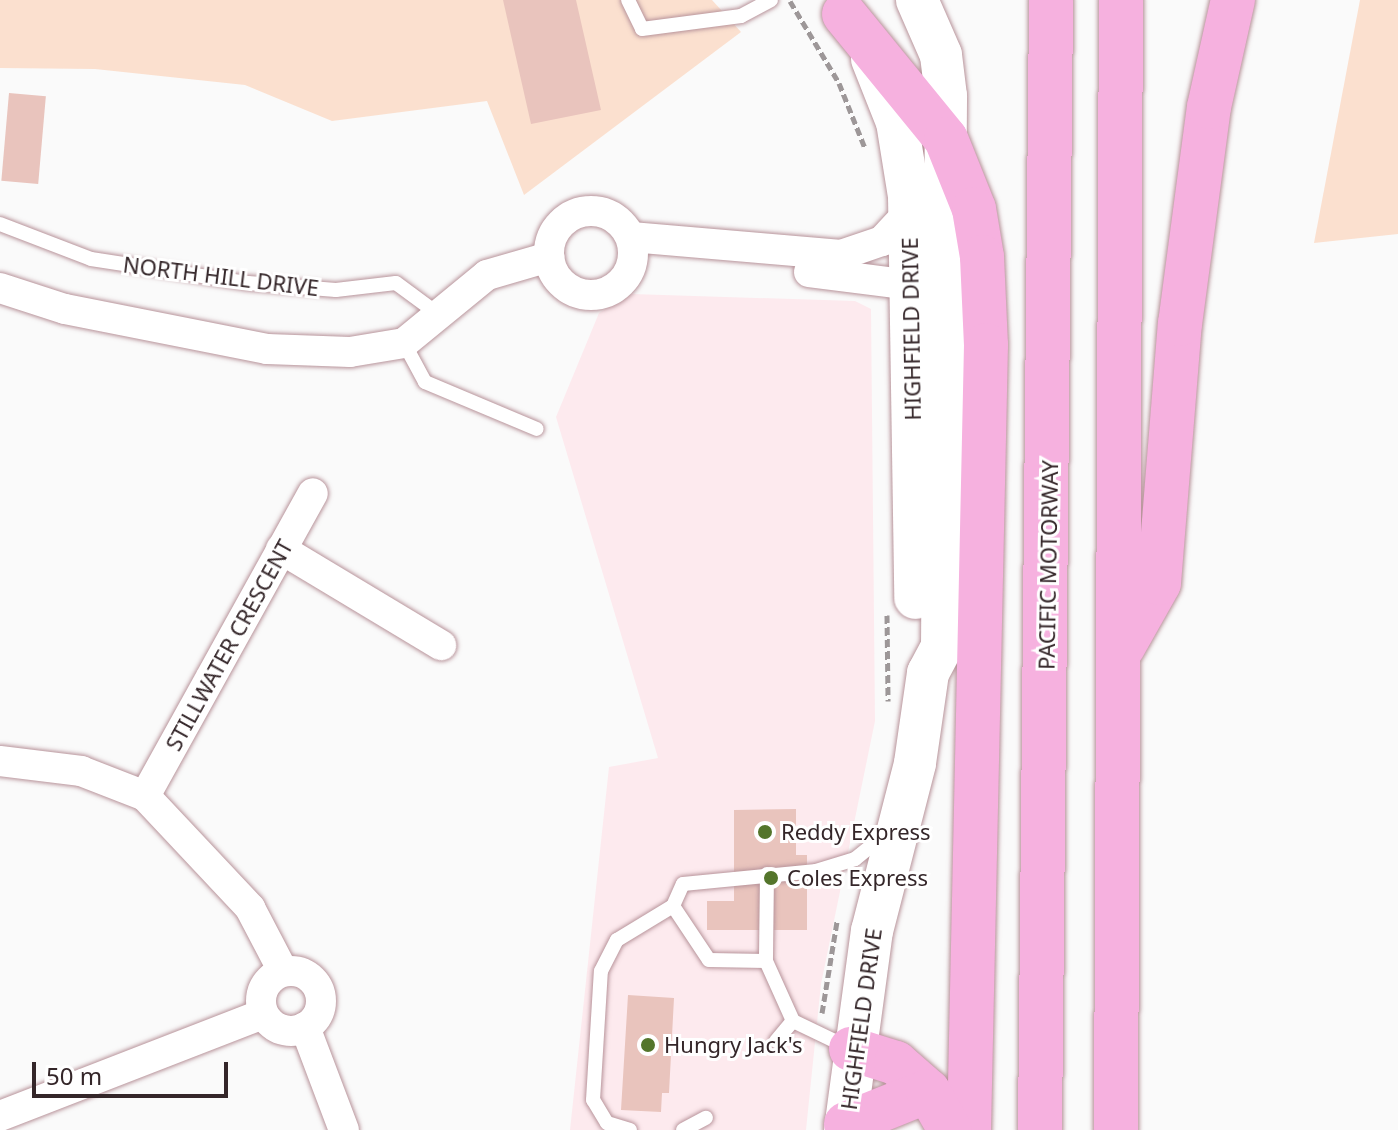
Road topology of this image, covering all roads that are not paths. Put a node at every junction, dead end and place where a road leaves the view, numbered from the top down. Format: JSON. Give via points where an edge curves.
{"nodes":[{"id":1,"x":628,"y":0,"type":"edge"},
{"id":2,"x":771,"y":0,"type":"edge"},
{"id":3,"x":917,"y":0,"type":"edge"},
{"id":4,"x":1051,"y":0,"type":"edge"},
{"id":5,"x":1121,"y":0,"type":"edge"},
{"id":6,"x":1233,"y":0,"type":"edge"},
{"id":7,"x":839,"y":7,"type":"edge"},
{"id":8,"x":946,"y":139,"type":"junction"},
{"id":9,"x":910,"y":211,"type":"junction"},
{"id":10,"x":0,"y":224,"type":"edge"},
{"id":11,"x":945,"y":247,"type":"junction"},
{"id":12,"x":632,"y":248,"type":"junction"},
{"id":13,"x":549,"y":257,"type":"junction"},
{"id":14,"x":910,"y":285,"type":"junction"},
{"id":15,"x":0,"y":288,"type":"edge"},
{"id":16,"x":438,"y":314,"type":"junction"},
{"id":17,"x":404,"y":343,"type":"junction"},
{"id":18,"x":537,"y":429,"type":"dead end"},
{"id":19,"x":313,"y":493,"type":"dead end"},
{"id":20,"x":281,"y":549,"type":"junction"},
{"id":21,"x":441,"y":645,"type":"dead end"},
{"id":22,"x":1122,"y":648,"type":"junction"},
{"id":23,"x":928,"y":673,"type":"junction"},
{"id":24,"x":0,"y":761,"type":"edge"},
{"id":25,"x":145,"y":796,"type":"junction"},
{"id":26,"x":898,"y":824,"type":"junction"},
{"id":27,"x":767,"y":874,"type":"junction"},
{"id":28,"x":673,"y":906,"type":"junction"},
{"id":29,"x":766,"y":961,"type":"junction"},
{"id":30,"x":283,"y":971,"type":"junction"},
{"id":31,"x":263,"y":1014,"type":"junction"},
{"id":32,"x":793,"y":1021,"type":"junction"},
{"id":33,"x":305,"y":1027,"type":"junction"},
{"id":34,"x":776,"y":1041,"type":"dead end"},
{"id":35,"x":836,"y":1042,"type":"junction"},
{"id":36,"x":928,"y":1091,"type":"junction"},
{"id":37,"x":0,"y":1116,"type":"edge"},
{"id":38,"x":706,"y":1118,"type":"dead end"},
{"id":39,"x":845,"y":1127,"type":"edge"},
{"id":40,"x":344,"y":1130,"type":"edge"},
{"id":41,"x":630,"y":1130,"type":"edge"},
{"id":42,"x":683,"y":1130,"type":"edge"},
{"id":43,"x":950,"y":1130,"type":"edge"},
{"id":44,"x":969,"y":1130,"type":"edge"},
{"id":45,"x":1040,"y":1130,"type":"edge"},
{"id":46,"x":1116,"y":1130,"type":"edge"}],
"edges":[{"from":1,"to":2,"type":"lane","via":[[642,29],[741,16]]},
{"from":3,"to":8,"type":"street","name":"HIGHFIELD DRIVE","via":[[941,55]]},
{"from":4,"to":45,"type":"highway","name":"PACIFIC MOTORWAY"},
{"from":5,"to":22,"type":"highway"},
{"from":6,"to":22,"type":"highway","via":[[1209,107],[1180,324],[1159,583]]},
{"from":7,"to":8,"type":"highway"},
{"from":7,"to":9,"type":"street","name":"HIGHFIELD DRIVE","via":[[892,103]]},
{"from":8,"to":11,"type":"street","name":"HIGHFIELD DRIVE"},
{"from":8,"to":44,"type":"highway","via":[[977,227],[986,345]]},
{"from":9,"to":12,"type":"street","via":[[878,243],[833,256]]},
{"from":9,"to":14,"type":"street","name":"HIGHFIELD DRIVE"},
{"from":10,"to":16,"type":"lane","name":"NORTH HILL DRIVE","via":[[91,259],[232,281],[336,290],[396,283]]},
{"from":11,"to":14,"type":"street"},
{"from":11,"to":23,"type":"street","name":"HIGHFIELD DRIVE","via":[[942,647]]},
{"from":12,"to":13,"type":"street","via":[[612,217],[584,212],[558,226]]},
{"from":12,"to":13,"type":"street","via":[[614,289],[585,296],[564,286]]},
{"from":12,"to":14,"type":"street"},
{"from":13,"to":16,"type":"street","via":[[487,275]]},
{"from":14,"to":23,"type":"street","name":"HIGHFIELD DRIVE","via":[[916,646]]},
{"from":15,"to":17,"type":"street","via":[[65,309],[267,349],[350,352]]},
{"from":16,"to":17,"type":"street"},
{"from":17,"to":18,"type":"lane","via":[[425,382]]},
{"from":19,"to":20,"type":"street","name":"STILLWATER CRESCENT"},
{"from":20,"to":21,"type":"street"},
{"from":20,"to":25,"type":"street","name":"STILLWATER CRESCENT"},
{"from":22,"to":46,"type":"highway"},
{"from":23,"to":26,"type":"street","name":"HIGHFIELD DRIVE"},
{"from":24,"to":25,"type":"street","via":[[81,771]]},
{"from":25,"to":30,"type":"street","via":[[250,908]]},
{"from":26,"to":27,"type":"lane","via":[[855,859]]},
{"from":26,"to":35,"type":"street","name":"HIGHFIELD DRIVE"},
{"from":27,"to":28,"type":"lane","via":[[701,877],[683,884]]},
{"from":27,"to":29,"type":"lane"},
{"from":28,"to":29,"type":"lane","via":[[709,960]]},
{"from":28,"to":41,"type":"lane","via":[[617,940],[601,971],[593,1100],[607,1123]]},
{"from":29,"to":32,"type":"lane"},
{"from":30,"to":31,"type":"street","via":[[263,988]]},
{"from":30,"to":33,"type":"street","via":[[302,972],[318,987],[320,1008]]},
{"from":31,"to":33,"type":"street","via":[[277,1028]]},
{"from":31,"to":37,"type":"street"},
{"from":32,"to":34,"type":"lane"},
{"from":32,"to":35,"type":"lane"},
{"from":33,"to":40,"type":"street"},
{"from":35,"to":36,"type":"highway","via":[[896,1063]]},
{"from":35,"to":39,"type":"street","name":"HIGHFIELD DRIVE"},
{"from":36,"to":39,"type":"highway"},
{"from":36,"to":43,"type":"highway"},
{"from":38,"to":42,"type":"lane"}]}
